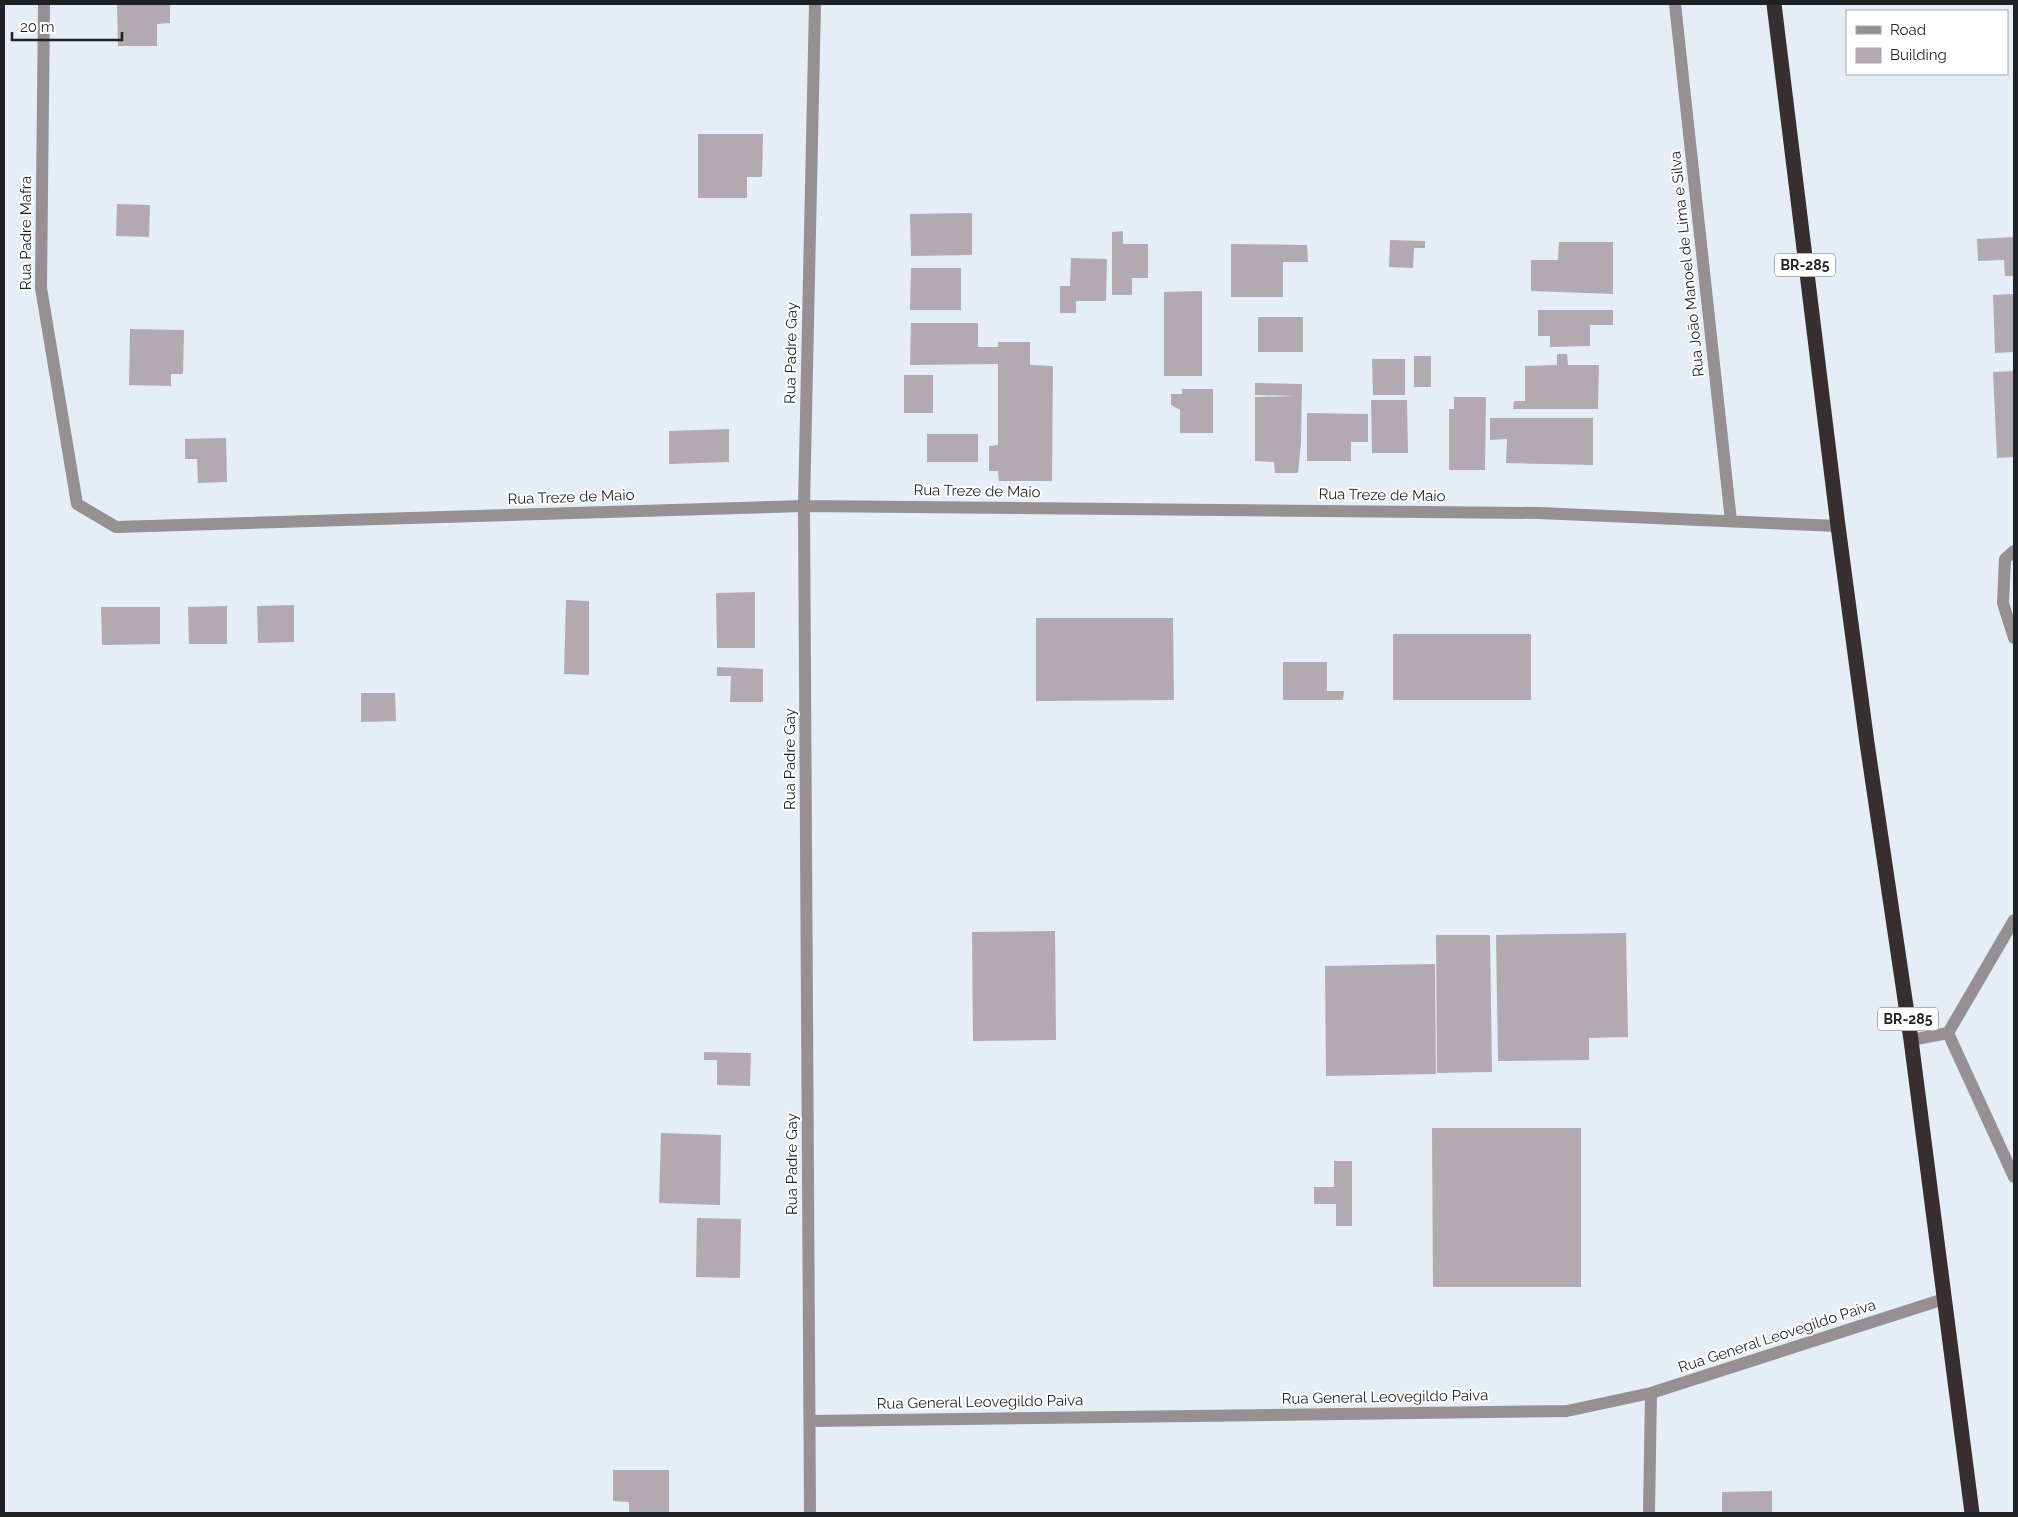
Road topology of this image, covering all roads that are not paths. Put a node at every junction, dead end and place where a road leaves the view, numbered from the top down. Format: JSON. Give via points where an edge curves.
{"nodes":[{"id":1,"x":44,"y":4,"type":"edge"},
{"id":2,"x":815,"y":4,"type":"edge"},
{"id":3,"x":1675,"y":4,"type":"edge"},
{"id":4,"x":1774,"y":4,"type":"edge"},
{"id":5,"x":804,"y":506,"type":"junction"},
{"id":6,"x":1731,"y":521,"type":"junction"},
{"id":7,"x":1838,"y":526,"type":"junction"},
{"id":8,"x":116,"y":527,"type":"joint"},
{"id":9,"x":2014,"y":551,"type":"edge"},
{"id":10,"x":2014,"y":638,"type":"edge"},
{"id":11,"x":2014,"y":920,"type":"edge"},
{"id":12,"x":1948,"y":1033,"type":"junction"},
{"id":13,"x":1911,"y":1040,"type":"junction"},
{"id":14,"x":2014,"y":1177,"type":"edge"},
{"id":15,"x":1944,"y":1299,"type":"junction"},
{"id":16,"x":1651,"y":1393,"type":"junction"},
{"id":17,"x":810,"y":1420,"type":"junction"},
{"id":18,"x":810,"y":1513,"type":"edge"},
{"id":19,"x":1649,"y":1513,"type":"edge"},
{"id":20,"x":1972,"y":1513,"type":"edge"}],
"edges":[{"from":1,"to":8,"type":"street","name":"Rua Padre Mafra","via":[[41,288],[77,504]]},
{"from":2,"to":5,"type":"street","name":"Rua Padre Gay"},
{"from":3,"to":6,"type":"street","name":"Rua João Manoel de Lima e Silva"},
{"from":4,"to":7,"type":"highway","number":"BR-285"},
{"from":5,"to":6,"type":"street","name":"Rua Treze de Maio","via":[[1539,513]]},
{"from":5,"to":8,"type":"street","name":"Rua Treze de Maio"},
{"from":5,"to":17,"type":"street","name":"Rua Padre Gay"},
{"from":6,"to":7,"type":"street","name":"Rua Treze de Maio"},
{"from":7,"to":13,"type":"highway","number":"BR-285"},
{"from":9,"to":10,"type":"street","via":[[2005,559],[2003,603]]},
{"from":11,"to":12,"type":"street"},
{"from":12,"to":13,"type":"street"},
{"from":12,"to":14,"type":"street"},
{"from":13,"to":15,"type":"highway","number":"BR-285"},
{"from":15,"to":16,"type":"street","name":"Rua General Leovegildo Paiva"},
{"from":15,"to":20,"type":"highway","number":"BR-285"},
{"from":16,"to":17,"type":"street","name":"Rua General Leovegildo Paiva","via":[[1567,1411]]},
{"from":16,"to":19,"type":"street"},
{"from":17,"to":18,"type":"street","name":"Rua Padre Gay"}]}
